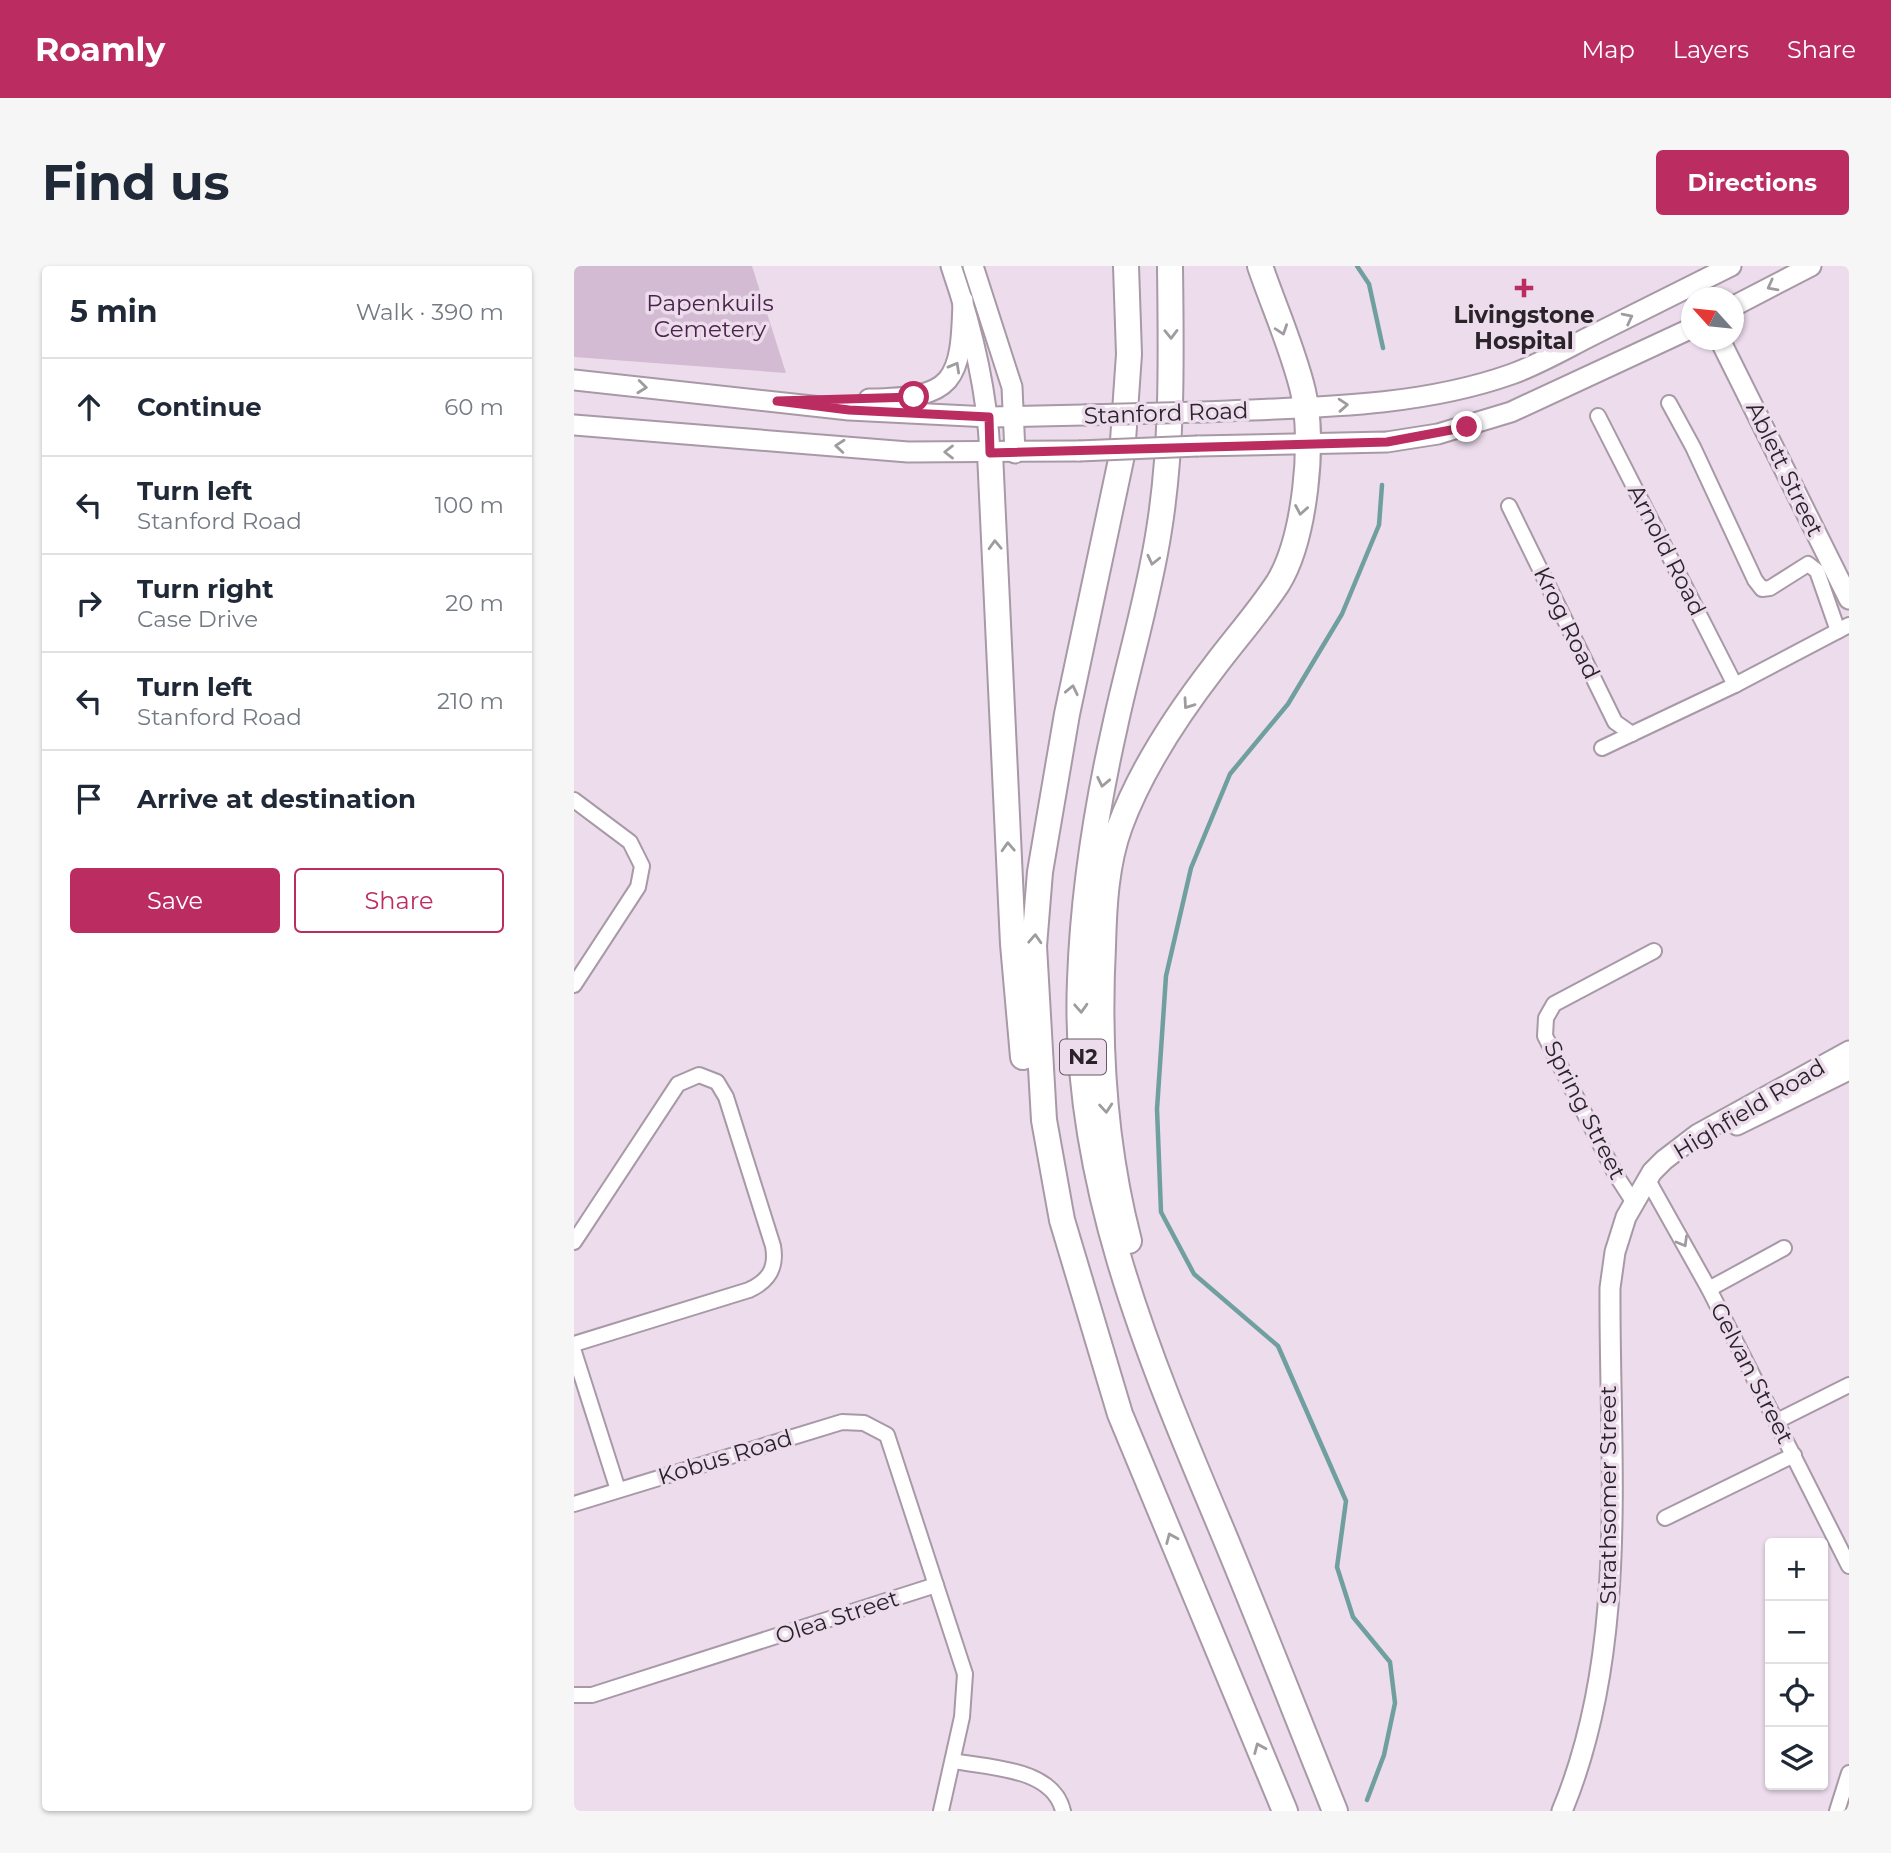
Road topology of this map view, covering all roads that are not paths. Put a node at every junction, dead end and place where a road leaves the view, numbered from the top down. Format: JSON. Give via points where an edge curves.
{"nodes":[{"id":1,"x":951,"y":266,"type":"edge"},
{"id":2,"x":973,"y":266,"type":"edge"},
{"id":3,"x":1126,"y":266,"type":"edge"},
{"id":4,"x":1170,"y":266,"type":"edge"},
{"id":5,"x":1260,"y":266,"type":"edge"},
{"id":6,"x":1731,"y":266,"type":"edge"},
{"id":7,"x":1811,"y":266,"type":"edge"},
{"id":8,"x":1702,"y":287,"type":"edge"},
{"id":9,"x":1681,"y":298,"type":"edge"},
{"id":10,"x":963,"y":300,"type":"junction"},
{"id":11,"x":1744,"y":301,"type":"edge"},
{"id":12,"x":1681,"y":333,"type":"edge"},
{"id":13,"x":1725,"y":350,"type":"edge"},
{"id":14,"x":574,"y":380,"type":"edge"},
{"id":15,"x":777,"y":401,"type":"junction"},
{"id":16,"x":1670,"y":403,"type":"dead end"},
{"id":17,"x":1305,"y":407,"type":"junction"},
{"id":18,"x":1014,"y":416,"type":"junction"},
{"id":19,"x":1598,"y":416,"type":"dead end"},
{"id":20,"x":989,"y":417,"type":"junction"},
{"id":21,"x":574,"y":425,"type":"edge"},
{"id":22,"x":1306,"y":443,"type":"junction"},
{"id":23,"x":1002,"y":453,"type":"junction"},
{"id":24,"x":1509,"y":506,"type":"dead end"},
{"id":25,"x":1849,"y":599,"type":"edge"},
{"id":26,"x":1844,"y":628,"type":"edge"},
{"id":27,"x":1735,"y":685,"type":"junction"},
{"id":28,"x":1632,"y":734,"type":"junction"},
{"id":29,"x":1602,"y":748,"type":"dead end"},
{"id":30,"x":574,"y":800,"type":"edge"},
{"id":31,"x":1654,"y":951,"type":"dead end"},
{"id":32,"x":574,"y":985,"type":"edge"},
{"id":33,"x":1849,"y":1051,"type":"edge"},
{"id":34,"x":1849,"y":1070,"type":"edge"},
{"id":35,"x":1653,"y":1177,"type":"junction"},
{"id":36,"x":1634,"y":1203,"type":"junction"},
{"id":37,"x":574,"y":1242,"type":"edge"},
{"id":38,"x":1784,"y":1248,"type":"dead end"},
{"id":39,"x":1709,"y":1289,"type":"junction"},
{"id":40,"x":574,"y":1344,"type":"edge"},
{"id":41,"x":574,"y":1353,"type":"edge"},
{"id":42,"x":1849,"y":1385,"type":"edge"},
{"id":43,"x":1119,"y":1414,"type":"junction"},
{"id":44,"x":1777,"y":1421,"type":"junction"},
{"id":45,"x":1794,"y":1455,"type":"junction"},
{"id":46,"x":618,"y":1490,"type":"junction"},
{"id":47,"x":574,"y":1504,"type":"edge"},
{"id":48,"x":1665,"y":1518,"type":"dead end"},
{"id":49,"x":1223,"y":1532,"type":"junction"},
{"id":50,"x":1849,"y":1566,"type":"edge"},
{"id":51,"x":936,"y":1585,"type":"junction"},
{"id":52,"x":574,"y":1695,"type":"edge"},
{"id":53,"x":954,"y":1761,"type":"junction"},
{"id":54,"x":1849,"y":1773,"type":"edge"},
{"id":55,"x":941,"y":1811,"type":"edge"},
{"id":56,"x":1063,"y":1811,"type":"edge"},
{"id":57,"x":1285,"y":1811,"type":"edge"},
{"id":58,"x":1335,"y":1811,"type":"edge"},
{"id":59,"x":1562,"y":1811,"type":"edge"},
{"id":60,"x":1837,"y":1811,"type":"edge"}],
"edges":[{"from":1,"to":10,"type":"main road"},
{"from":2,"to":18,"type":"main road","via":[[1012,387]]},
{"from":43,"to":3,"type":"highway","number":"N2","one_way":true,"via":[[1062,1220],[1044,1120],[1034,946],[1049,807],[1122,455],[1129,354]]},
{"from":4,"to":49,"type":"highway","number":"N2","one_way":true,"via":[[1166,484],[1095,821],[1079,985],[1090,1144],[1104,1213],[1163,1391]]},
{"from":5,"to":17,"type":"highway","one_way":true},
{"from":6,"to":8,"type":"main road","name":"Stanford Road"},
{"from":7,"to":11,"type":"main road","one_way":true},
{"from":17,"to":9,"type":"main road","name":"Stanford Road","one_way":true,"via":[[1447,392],[1512,374]]},
{"from":15,"to":10,"type":"main road","one_way":true,"via":[[901,399],[927,394],[947,380],[961,356]]},
{"from":10,"to":20,"type":"main road"},
{"from":12,"to":22,"type":"main road","name":"Stanford Road","via":[[1546,397],[1467,427],[1387,442]]},
{"from":13,"to":25,"type":"main road","name":"Ablett Street"},
{"from":14,"to":15,"type":"main road","name":"Stanford Road","one_way":true},
{"from":15,"to":20,"type":"main road","name":"Stanford Road","via":[[849,410]]},
{"from":16,"to":26,"type":"street","via":[[1755,580],[1762,589],[1770,588],[1808,564],[1816,571]]},
{"from":17,"to":18,"type":"main road","name":"Stanford Road","bridge":true},
{"from":17,"to":22,"type":"highway"},
{"from":18,"to":20,"type":"main road","name":"Stanford Road"},
{"from":18,"to":23,"type":"main road"},
{"from":19,"to":27,"type":"street","name":"Arnold Road"},
{"from":20,"to":23,"type":"main road"},
{"from":23,"to":21,"type":"main road","name":"Stanford Road","one_way":true,"via":[[908,452]]},
{"from":22,"to":23,"type":"main road","name":"Stanford Road","bridge":true},
{"from":22,"to":49,"type":"highway","one_way":true,"via":[[1307,467],[1293,551],[1279,581],[1150,761],[1119,829],[1104,916],[1102,1063],[1121,1210],[1142,1290]]},
{"from":43,"to":23,"type":"highway","one_way":true,"via":[[1050,1217],[1030,1119],[1013,944]]},
{"from":24,"to":28,"type":"street","name":"Krog Road","via":[[1615,722]]},
{"from":26,"to":27,"type":"street"},
{"from":27,"to":28,"type":"street"},
{"from":28,"to":29,"type":"street"},
{"from":30,"to":32,"type":"street","via":[[630,842],[642,866],[638,887]]},
{"from":31,"to":36,"type":"street","name":"Spring Street","via":[[1555,1004],[1544,1027],[1604,1153]]},
{"from":33,"to":35,"type":"main road","name":"Highfield Road","via":[[1698,1133]]},
{"from":34,"to":35,"type":"main road","name":"Highfield Road","via":[[1704,1142]]},
{"from":35,"to":36,"type":"main road","name":"Strathsomer Street"},
{"from":35,"to":39,"type":"street","name":"Gelvan Street","one_way":true},
{"from":36,"to":59,"type":"main road","name":"Strathsomer Street","via":[[1615,1252],[1610,1288],[1606,1629],[1589,1726]]},
{"from":37,"to":40,"type":"street","via":[[678,1084],[699,1075],[717,1082],[726,1097],[774,1246],[772,1271],[767,1280],[749,1290]]},
{"from":38,"to":39,"type":"street"},
{"from":39,"to":44,"type":"street","name":"Gelvan Street"},
{"from":41,"to":46,"type":"street"},
{"from":42,"to":44,"type":"street"},
{"from":57,"to":43,"type":"highway","number":"N2","one_way":true},
{"from":44,"to":45,"type":"street","name":"Gelvan Street"},
{"from":45,"to":48,"type":"street"},
{"from":45,"to":50,"type":"street","name":"Gelvan Street"},
{"from":46,"to":47,"type":"street","name":"Kobus Road"},
{"from":46,"to":51,"type":"street","name":"Kobus Road","via":[[829,1426],[853,1422],[876,1427],[892,1444]]},
{"from":49,"to":58,"type":"highway","number":"N2"},
{"from":51,"to":52,"type":"street","name":"Olea Street","via":[[592,1695]]},
{"from":51,"to":53,"type":"street","via":[[965,1674]]},
{"from":53,"to":55,"type":"street"},
{"from":53,"to":56,"type":"street","via":[[1043,1782],[1058,1796]]},
{"from":54,"to":60,"type":"street"}]}
